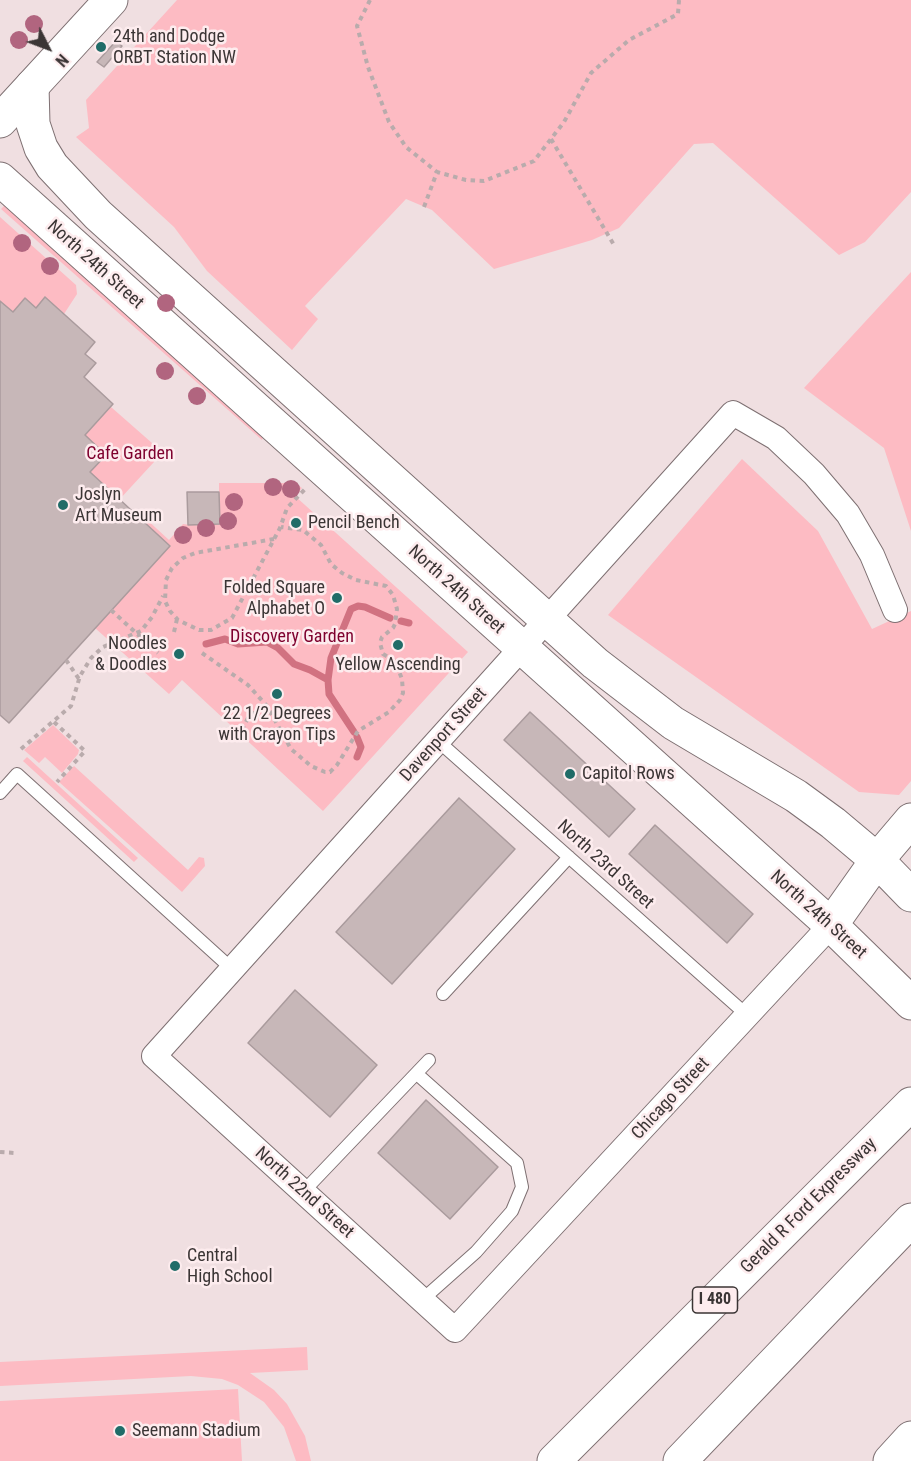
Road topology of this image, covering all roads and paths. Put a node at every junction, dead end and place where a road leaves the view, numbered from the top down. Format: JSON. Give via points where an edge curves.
{"nodes":[{"id":1,"x":111,"y":0,"type":"edge"},
{"id":2,"x":370,"y":0,"type":"edge"},
{"id":3,"x":679,"y":0,"type":"edge"},
{"id":4,"x":32,"y":86,"type":"junction"},
{"id":5,"x":0,"y":121,"type":"edge"},
{"id":6,"x":551,"y":139,"type":"junction"},
{"id":7,"x":437,"y":172,"type":"junction"},
{"id":8,"x":0,"y":178,"type":"edge"},
{"id":9,"x":424,"y":207,"type":"dead end"},
{"id":10,"x":614,"y":244,"type":"dead end"},
{"id":11,"x":306,"y":487,"type":"dead end"},
{"id":12,"x":280,"y":527,"type":"junction"},
{"id":13,"x":274,"y":539,"type":"junction"},
{"id":14,"x":164,"y":592,"type":"junction"},
{"id":15,"x":111,"y":610,"type":"dead end"},
{"id":16,"x":895,"y":610,"type":"dead end"},
{"id":17,"x":177,"y":619,"type":"junction"},
{"id":18,"x":547,"y":620,"type":"junction"},
{"id":19,"x":174,"y":632,"type":"dead end"},
{"id":20,"x":137,"y":633,"type":"junction"},
{"id":21,"x":521,"y":649,"type":"junction"},
{"id":22,"x":158,"y":653,"type":"dead end"},
{"id":23,"x":202,"y":653,"type":"dead end"},
{"id":24,"x":66,"y":660,"type":"dead end"},
{"id":25,"x":79,"y":680,"type":"junction"},
{"id":26,"x":265,"y":704,"type":"junction"},
{"id":27,"x":54,"y":722,"type":"junction"},
{"id":28,"x":242,"y":730,"type":"dead end"},
{"id":29,"x":438,"y":741,"type":"junction"},
{"id":30,"x":21,"y":749,"type":"dead end"},
{"id":31,"x":57,"y":782,"type":"dead end"},
{"id":32,"x":0,"y":793,"type":"edge"},
{"id":33,"x":911,"y":820,"type":"edge"},
{"id":34,"x":569,"y":857,"type":"junction"},
{"id":35,"x":877,"y":860,"type":"junction"},
{"id":36,"x":911,"y":895,"type":"edge"},
{"id":37,"x":831,"y":925,"type":"junction"},
{"id":38,"x":232,"y":969,"type":"junction"},
{"id":39,"x":443,"y":994,"type":"dead end"},
{"id":40,"x":911,"y":1003,"type":"edge"},
{"id":41,"x":748,"y":1016,"type":"junction"},
{"id":42,"x":154,"y":1056,"type":"joint"},
{"id":43,"x":429,"y":1060,"type":"dead end"},
{"id":44,"x":417,"y":1074,"type":"junction"},
{"id":45,"x":911,"y":1095,"type":"edge"},
{"id":46,"x":911,"y":1104,"type":"edge"},
{"id":47,"x":875,"y":1139,"type":"junction"},
{"id":48,"x":0,"y":1152,"type":"edge"},
{"id":49,"x":15,"y":1152,"type":"dead end"},
{"id":50,"x":303,"y":1192,"type":"junction"},
{"id":51,"x":911,"y":1220,"type":"edge"},
{"id":52,"x":422,"y":1300,"type":"junction"},
{"id":53,"x":455,"y":1330,"type":"joint"},
{"id":54,"x":911,"y":1438,"type":"edge"},
{"id":55,"x":554,"y":1461,"type":"edge"},
{"id":56,"x":680,"y":1461,"type":"edge"},
{"id":57,"x":890,"y":1461,"type":"edge"}],
"edges":[{"from":1,"to":4,"type":"main road"},
{"from":2,"to":7,"type":"path","via":[[357,26],[389,122],[406,147]]},
{"from":3,"to":6,"type":"path","via":[[678,14],[629,40],[591,73]]},
{"from":4,"to":5,"type":"main road"},
{"from":4,"to":18,"type":"main road","via":[[33,124],[41,148],[88,206]]},
{"from":6,"to":7,"type":"path","via":[[534,162],[484,181]]},
{"from":6,"to":10,"type":"path"},
{"from":7,"to":9,"type":"path"},
{"from":8,"to":21,"type":"main road","name":"North 24th Street"},
{"from":11,"to":12,"type":"path","via":[[287,508]]},
{"from":12,"to":13,"type":"path"},
{"from":12,"to":26,"type":"path","via":[[311,535],[331,564],[349,577],[390,589],[396,617],[393,628],[382,637],[381,648],[386,658],[395,661],[404,687],[400,700],[389,712],[366,724],[352,738],[330,772],[311,766],[291,749]]},
{"from":13,"to":14,"type":"path","via":[[188,555],[172,568]]},
{"from":13,"to":17,"type":"path","via":[[232,618],[222,626],[203,630]]},
{"from":14,"to":17,"type":"path","via":[[165,601]]},
{"from":14,"to":20,"type":"path","via":[[152,618]]},
{"from":15,"to":20,"type":"path"},
{"from":16,"to":18,"type":"street","name":"Davenport Street","via":[[872,555],[848,514],[776,438],[733,413]]},
{"from":17,"to":19,"type":"path"},
{"from":18,"to":21,"type":"street","name":"Davenport Street"},
{"from":18,"to":35,"type":"main road","via":[[645,704],[796,796]]},
{"from":20,"to":22,"type":"path"},
{"from":20,"to":25,"type":"path","via":[[96,652]]},
{"from":21,"to":29,"type":"street","name":"Davenport Street"},
{"from":21,"to":37,"type":"main road","name":"North 24th Street"},
{"from":23,"to":26,"type":"path","via":[[248,685]]},
{"from":24,"to":25,"type":"path"},
{"from":25,"to":27,"type":"path","via":[[72,706]]},
{"from":26,"to":28,"type":"path","via":[[248,718]]},
{"from":27,"to":30,"type":"path"},
{"from":27,"to":31,"type":"path","via":[[85,751]]},
{"from":29,"to":34,"type":"lane","name":"North 23rd Street"},
{"from":29,"to":38,"type":"street","name":"Davenport Street"},
{"from":32,"to":38,"type":"lane","via":[[17,774]]},
{"from":33,"to":35,"type":"main road","name":"Chicago Street"},
{"from":34,"to":39,"type":"lane"},
{"from":34,"to":41,"type":"lane","name":"North 23rd Street"},
{"from":35,"to":36,"type":"main road"},
{"from":35,"to":37,"type":"main road","name":"Chicago Street"},
{"from":37,"to":40,"type":"main road","name":"North 24th Street"},
{"from":37,"to":41,"type":"street","name":"Chicago Street"},
{"from":38,"to":42,"type":"street","name":"Davenport Street"},
{"from":41,"to":53,"type":"street","name":"Chicago Street"},
{"from":42,"to":50,"type":"street","name":"North 22nd Street"},
{"from":43,"to":44,"type":"lane"},
{"from":44,"to":50,"type":"lane"},
{"from":44,"to":52,"type":"lane","via":[[517,1162],[522,1187],[512,1211],[476,1251]]},
{"from":45,"to":47,"type":"main road"},
{"from":46,"to":47,"type":"main road","name":"Gerald R Ford Expressway","number":"I 480"},
{"from":47,"to":55,"type":"main road","name":"Gerald R Ford Expressway","number":"I 480"},
{"from":48,"to":49,"type":"path"},
{"from":50,"to":52,"type":"street","name":"North 22nd Street"},
{"from":51,"to":56,"type":"main road"},
{"from":52,"to":53,"type":"street","name":"North 22nd Street"},
{"from":54,"to":57,"type":"main road"}]}
